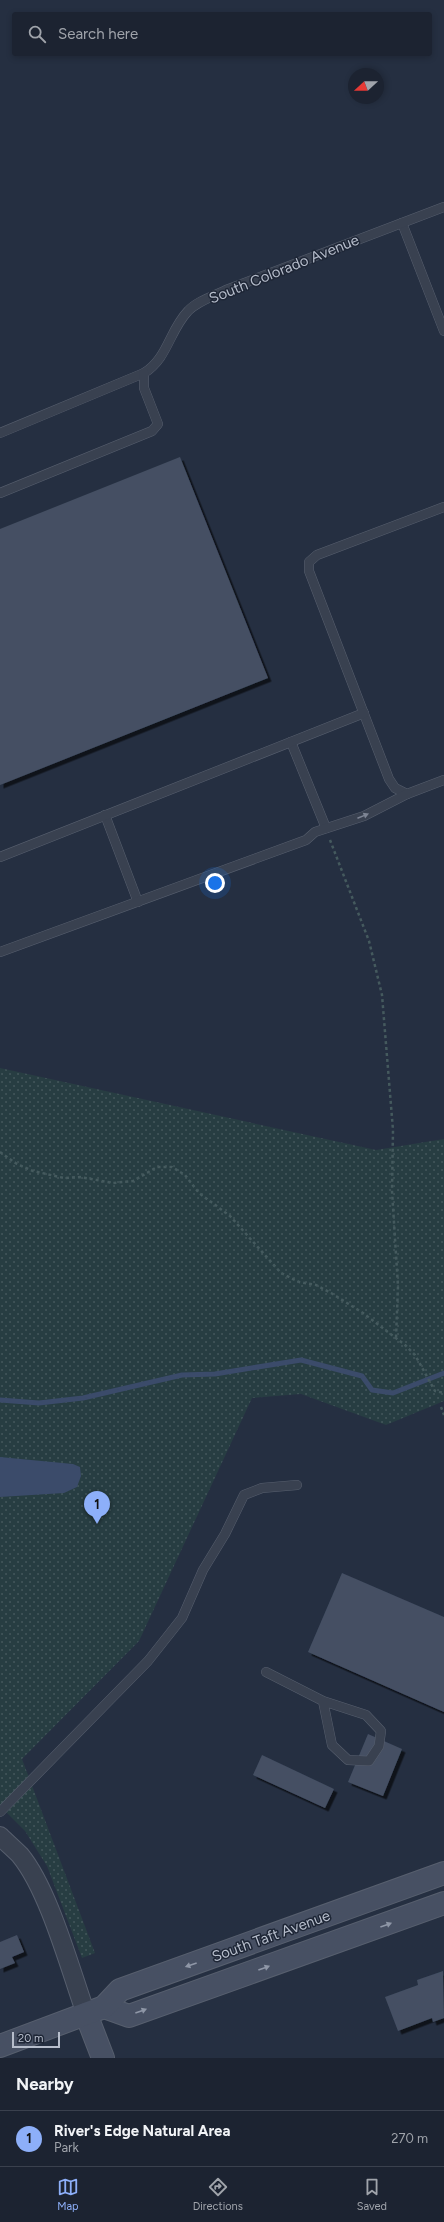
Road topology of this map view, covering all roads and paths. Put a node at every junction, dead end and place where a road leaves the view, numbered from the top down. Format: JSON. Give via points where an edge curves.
{"nodes":[{"id":1,"x":444,"y":207,"type":"edge"},
{"id":2,"x":402,"y":223,"type":"junction"},
{"id":3,"x":444,"y":331,"type":"edge"},
{"id":4,"x":144,"y":374,"type":"junction"},
{"id":5,"x":0,"y":433,"type":"edge"},
{"id":6,"x":0,"y":493,"type":"edge"},
{"id":7,"x":444,"y":507,"type":"edge"},
{"id":8,"x":364,"y":714,"type":"junction"},
{"id":9,"x":291,"y":742,"type":"junction"},
{"id":10,"x":444,"y":780,"type":"edge"},
{"id":11,"x":407,"y":794,"type":"junction"},
{"id":12,"x":105,"y":815,"type":"junction"},
{"id":13,"x":326,"y":828,"type":"junction"},
{"id":14,"x":0,"y":857,"type":"edge"},
{"id":15,"x":138,"y":902,"type":"junction"},
{"id":16,"x":0,"y":952,"type":"edge"},
{"id":17,"x":0,"y":1152,"type":"edge"},
{"id":18,"x":396,"y":1338,"type":"junction"},
{"id":19,"x":444,"y":1393,"type":"edge"},
{"id":20,"x":441,"y":1407,"type":"dead end"},
{"id":21,"x":444,"y":1415,"type":"edge"},
{"id":22,"x":297,"y":1485,"type":"dead end"},
{"id":23,"x":266,"y":1672,"type":"dead end"},
{"id":24,"x":323,"y":1701,"type":"junction"},
{"id":25,"x":0,"y":1812,"type":"edge"},
{"id":26,"x":0,"y":1836,"type":"edge"},
{"id":27,"x":444,"y":1873,"type":"edge"},
{"id":28,"x":444,"y":1904,"type":"edge"},
{"id":29,"x":95,"y":2011,"type":"junction"},
{"id":30,"x":0,"y":2046,"type":"edge"},
{"id":31,"x":103,"y":2058,"type":"edge"}],
"edges":[{"from":1,"to":2,"type":"lane","name":"South Colorado Avenue"},
{"from":2,"to":3,"type":"lane"},
{"from":2,"to":4,"type":"lane","name":"South Colorado Avenue","via":[[226,290],[195,305],[176,328],[159,361]]},
{"from":4,"to":5,"type":"lane","name":"South Colorado Avenue"},
{"from":4,"to":6,"type":"lane","via":[[144,388],[158,424],[152,431]]},
{"from":7,"to":8,"type":"lane","via":[[318,555],[309,562],[309,571]]},
{"from":8,"to":9,"type":"lane"},
{"from":8,"to":11,"type":"lane","via":[[389,779],[395,788]]},
{"from":9,"to":12,"type":"lane"},
{"from":9,"to":13,"type":"lane"},
{"from":10,"to":11,"type":"lane"},
{"from":13,"to":11,"type":"lane","one_way":true,"via":[[364,816]]},
{"from":12,"to":14,"type":"lane"},
{"from":12,"to":15,"type":"lane"},
{"from":13,"to":15,"type":"lane","via":[[306,840]]},
{"from":13,"to":18,"type":"path","via":[[369,941],[382,995],[392,1130],[392,1191],[398,1286]]},
{"from":15,"to":16,"type":"lane"},
{"from":17,"to":18,"type":"path","via":[[17,1164],[38,1172],[64,1178],[80,1177],[113,1183],[133,1181],[157,1167],[172,1167],[185,1175],[199,1193],[230,1216],[281,1273],[331,1293]]},
{"from":18,"to":19,"type":"path","via":[[415,1355],[435,1391]]},
{"from":20,"to":21,"type":"path"},
{"from":22,"to":25,"type":"lane","via":[[262,1488],[244,1495],[225,1534],[203,1570],[182,1618],[148,1661]]},
{"from":23,"to":24,"type":"lane"},
{"from":24,"to":24,"type":"lane","via":[[332,1745],[348,1760],[369,1761],[379,1746],[381,1731],[366,1715]]},
{"from":26,"to":29,"type":"street","via":[[20,1856],[33,1876]]},
{"from":27,"to":29,"type":"main road","name":"South Taft Avenue","one_way":true,"via":[[120,1990]]},
{"from":29,"to":28,"type":"main road","name":"South Taft Avenue","one_way":true,"via":[[129,2016]]},
{"from":29,"to":30,"type":"main road","name":"South Taft Avenue"},
{"from":29,"to":31,"type":"main road"}]}
